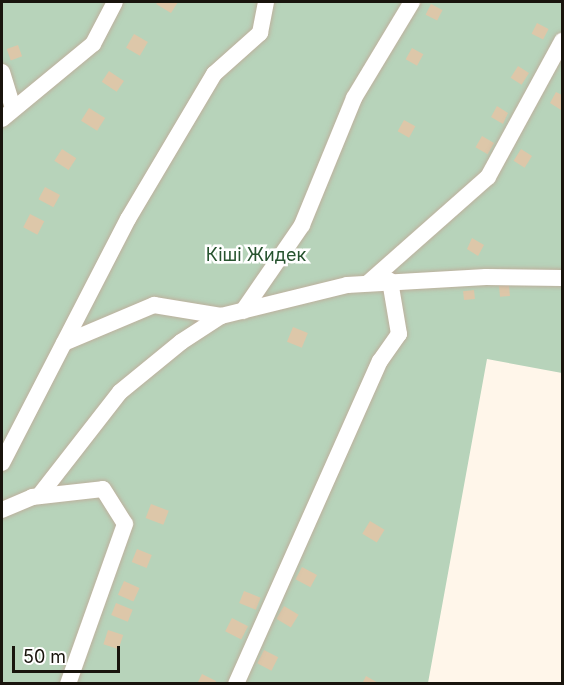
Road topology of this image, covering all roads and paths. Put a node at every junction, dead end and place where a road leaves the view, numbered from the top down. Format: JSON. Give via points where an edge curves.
{"nodes":[{"id":1,"x":115,"y":2,"type":"edge"},
{"id":2,"x":266,"y":2,"type":"edge"},
{"id":3,"x":412,"y":2,"type":"edge"},
{"id":4,"x":562,"y":40,"type":"edge"},
{"id":5,"x":2,"y":72,"type":"edge"},
{"id":6,"x":8,"y":113,"type":"edge"},
{"id":7,"x":562,"y":278,"type":"edge"},
{"id":8,"x":390,"y":281,"type":"junction"},
{"id":9,"x":368,"y":283,"type":"junction"},
{"id":10,"x":243,"y":310,"type":"junction"},
{"id":11,"x":221,"y":316,"type":"junction"},
{"id":12,"x":64,"y":343,"type":"junction"},
{"id":13,"x":2,"y":463,"type":"edge"},
{"id":14,"x":39,"y":496,"type":"junction"},
{"id":15,"x":2,"y":510,"type":"edge"},
{"id":16,"x":68,"y":684,"type":"edge"},
{"id":17,"x":236,"y":684,"type":"edge"}],
"edges":[{"from":1,"to":6,"type":"street","via":[[93,44]]},
{"from":2,"to":12,"type":"street","via":[[260,33],[214,74],[128,219]]},
{"from":3,"to":10,"type":"street","via":[[354,98],[302,225]]},
{"from":4,"to":9,"type":"street","via":[[488,177]]},
{"from":5,"to":6,"type":"street"},
{"from":7,"to":8,"type":"street"},
{"from":8,"to":9,"type":"street"},
{"from":8,"to":17,"type":"street","via":[[399,334],[380,361]]},
{"from":9,"to":10,"type":"street"},
{"from":10,"to":11,"type":"street"},
{"from":11,"to":12,"type":"street","via":[[154,305]]},
{"from":11,"to":14,"type":"street","via":[[181,342],[120,392]]},
{"from":12,"to":13,"type":"street"},
{"from":14,"to":15,"type":"street"},
{"from":14,"to":16,"type":"street","via":[[104,489],[125,524]]}]}
